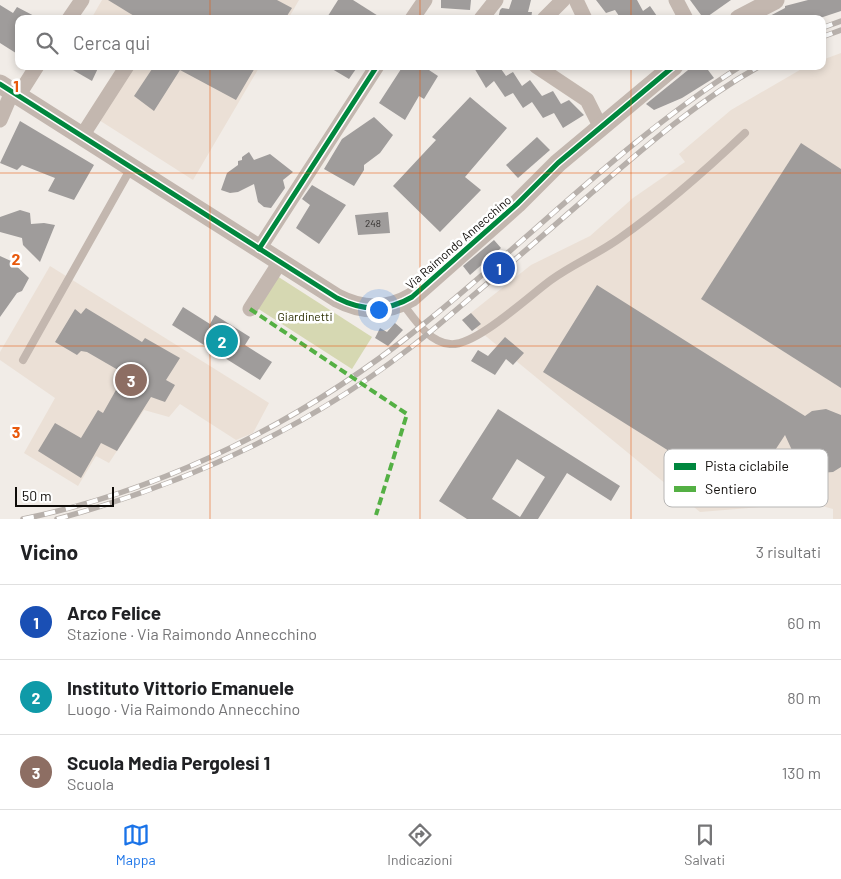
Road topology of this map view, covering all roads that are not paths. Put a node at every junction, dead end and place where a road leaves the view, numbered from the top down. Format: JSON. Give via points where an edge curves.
{"nodes":[{"id":1,"x":82,"y":0,"type":"edge"},
{"id":2,"x":426,"y":0,"type":"edge"},
{"id":3,"x":496,"y":0,"type":"edge"},
{"id":4,"x":563,"y":0,"type":"edge"},
{"id":5,"x":576,"y":0,"type":"edge"},
{"id":6,"x":676,"y":0,"type":"edge"},
{"id":7,"x":775,"y":0,"type":"edge"},
{"id":8,"x":72,"y":15,"type":"edge"},
{"id":9,"x":415,"y":15,"type":"edge"},
{"id":10,"x":484,"y":15,"type":"edge"},
{"id":11,"x":548,"y":15,"type":"edge"},
{"id":12,"x":583,"y":15,"type":"edge"},
{"id":13,"x":684,"y":15,"type":"edge"},
{"id":14,"x":747,"y":15,"type":"edge"},
{"id":15,"x":34,"y":70,"type":"edge"},
{"id":16,"x":123,"y":70,"type":"edge"},
{"id":17,"x":374,"y":70,"type":"edge"},
{"id":18,"x":542,"y":70,"type":"edge"},
{"id":19,"x":669,"y":70,"type":"edge"},
{"id":20,"x":10,"y":91,"type":"edge"},
{"id":21,"x":0,"y":120,"type":"edge"},
{"id":22,"x":600,"y":128,"type":"junction"},
{"id":23,"x":745,"y":133,"type":"dead end"},
{"id":24,"x":82,"y":136,"type":"junction"},
{"id":25,"x":131,"y":168,"type":"junction"},
{"id":26,"x":259,"y":249,"type":"junction"},
{"id":27,"x":280,"y":262,"type":"junction"},
{"id":28,"x":402,"y":303,"type":"junction"},
{"id":29,"x":250,"y":308,"type":"dead end"},
{"id":30,"x":23,"y":360,"type":"dead end"}],
"edges":[{"from":1,"to":8,"type":"street"},
{"from":2,"to":9,"type":"street"},
{"from":3,"to":10,"type":"street"},
{"from":4,"to":11,"type":"street"},
{"from":5,"to":12,"type":"street"},
{"from":6,"to":13,"type":"street"},
{"from":7,"to":14,"type":"street"},
{"from":15,"to":20,"type":"street"},
{"from":16,"to":24,"type":"street"},
{"from":17,"to":26,"type":"street"},
{"from":18,"to":22,"type":"street","via":[[587,100]]},
{"from":19,"to":22,"type":"street","name":"Via Raimondo Annecchino"},
{"from":20,"to":21,"type":"street"},
{"from":20,"to":24,"type":"street","name":"Via Raimondo Annecchino"},
{"from":22,"to":28,"type":"street","name":"Via Raimondo Annecchino"},
{"from":23,"to":28,"type":"lane","via":[[620,239],[552,278],[497,323],[466,340],[450,344],[439,341],[421,327]]},
{"from":24,"to":25,"type":"street","name":"Via Raimondo Annecchino"},
{"from":25,"to":26,"type":"street","name":"Via Raimondo Annecchino"},
{"from":25,"to":30,"type":"lane"},
{"from":26,"to":27,"type":"street","name":"Via Raimondo Annecchino"},
{"from":27,"to":28,"type":"street","name":"Via Raimondo Annecchino","via":[[346,303],[374,309]]},
{"from":27,"to":29,"type":"street"}]}
